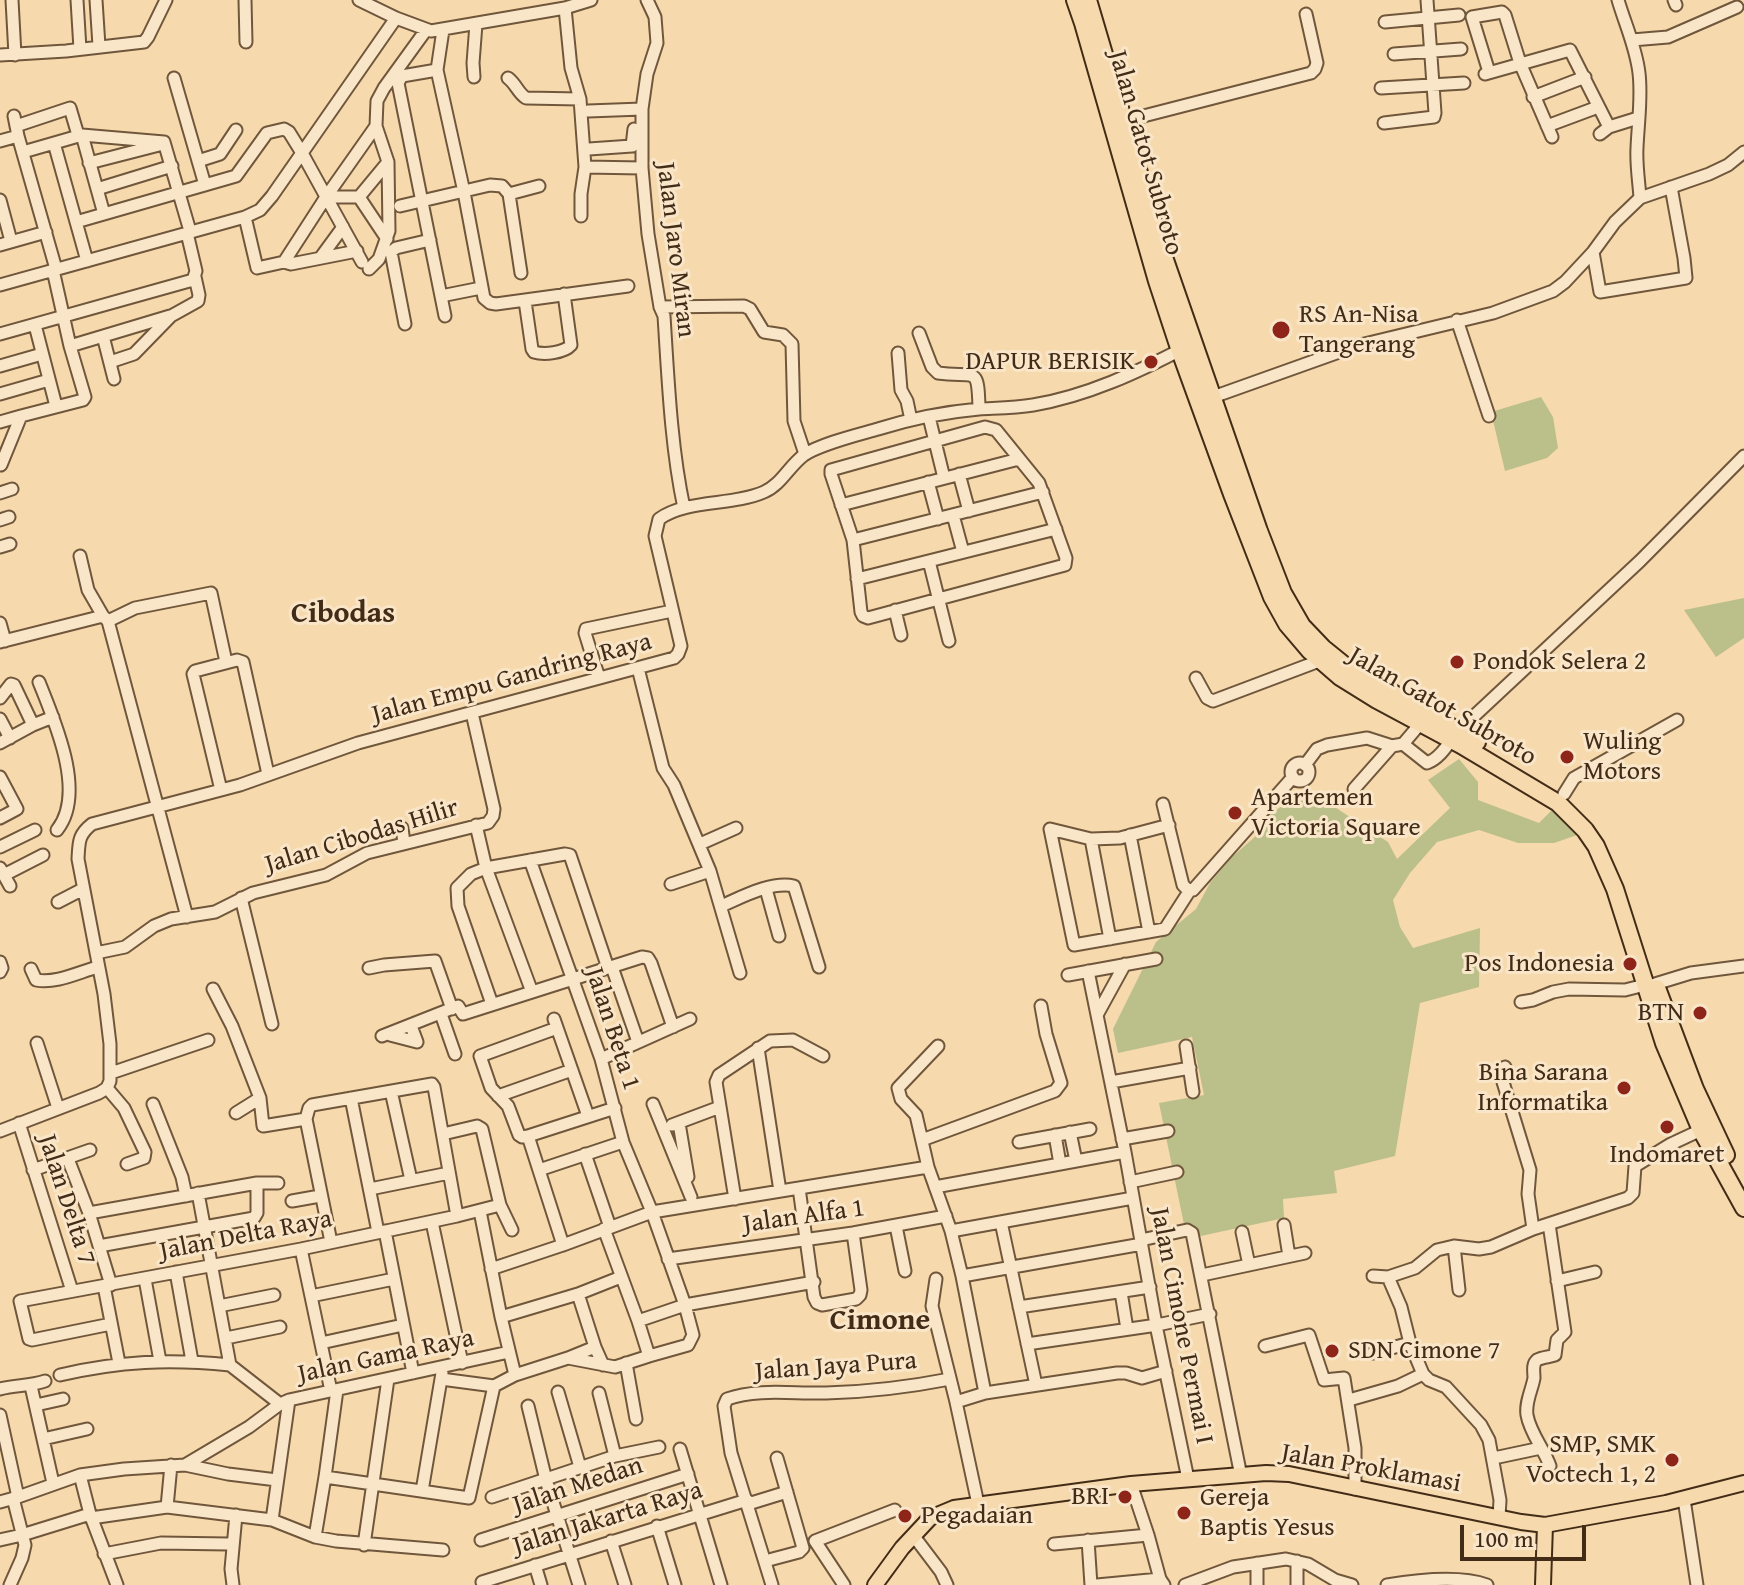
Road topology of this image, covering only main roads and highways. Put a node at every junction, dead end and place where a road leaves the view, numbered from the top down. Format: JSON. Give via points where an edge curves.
{"nodes":[{"id":1,"x":1075,"y":0,"type":"edge"},
{"id":2,"x":1088,"y":0,"type":"edge"},
{"id":3,"x":1187,"y":347,"type":"junction"},
{"id":4,"x":1278,"y":595,"type":"junction"},
{"id":5,"x":1428,"y":723,"type":"junction"},
{"id":6,"x":1452,"y":734,"type":"junction"},
{"id":7,"x":1650,"y":984,"type":"junction"},
{"id":8,"x":1744,"y":1187,"type":"edge"},
{"id":9,"x":1744,"y":1208,"type":"edge"},
{"id":10,"x":1744,"y":1483,"type":"edge"},
{"id":11,"x":1545,"y":1525,"type":"junction"},
{"id":12,"x":875,"y":1585,"type":"edge"},
{"id":13,"x":1543,"y":1585,"type":"edge"}],
"edges":[{"from":1,"to":3,"type":"highway","name":"Jalan Gatot Subroto","via":[[1157,281]]},
{"from":2,"to":3,"type":"highway","name":"Jalan Gatot Subroto"},
{"from":3,"to":4,"type":"highway","name":"Jalan Gatot Subroto","via":[[1232,494]]},
{"from":3,"to":4,"type":"highway","name":"Jalan Gatot Subroto","via":[[1213,397]]},
{"from":4,"to":5,"type":"highway","name":"Jalan Gatot Subroto","via":[[1323,648]]},
{"from":4,"to":5,"type":"highway","name":"Jalan Gatot Subroto","via":[[1287,624],[1319,661],[1377,700]]},
{"from":5,"to":6,"type":"highway","name":"Jalan Gatot Subroto"},
{"from":6,"to":7,"type":"highway","name":"Jalan Gatot Subroto","via":[[1558,803],[1585,830],[1615,889]]},
{"from":6,"to":7,"type":"highway","name":"Jalan Gatot Subroto","via":[[1564,794],[1597,829],[1621,878]]},
{"from":7,"to":8,"type":"highway","name":"Jalan Gatot Subroto"},
{"from":7,"to":9,"type":"highway","name":"Jalan Gatot Subroto","via":[[1664,1043],[1701,1130]]},
{"from":10,"to":11,"type":"main road","name":"Jalan Proklamasi"},
{"from":11,"to":12,"type":"main road","name":"Jalan Proklamasi","via":[[1289,1474],[1131,1484],[938,1514],[913,1535]]},
{"from":11,"to":13,"type":"main road"}]}
